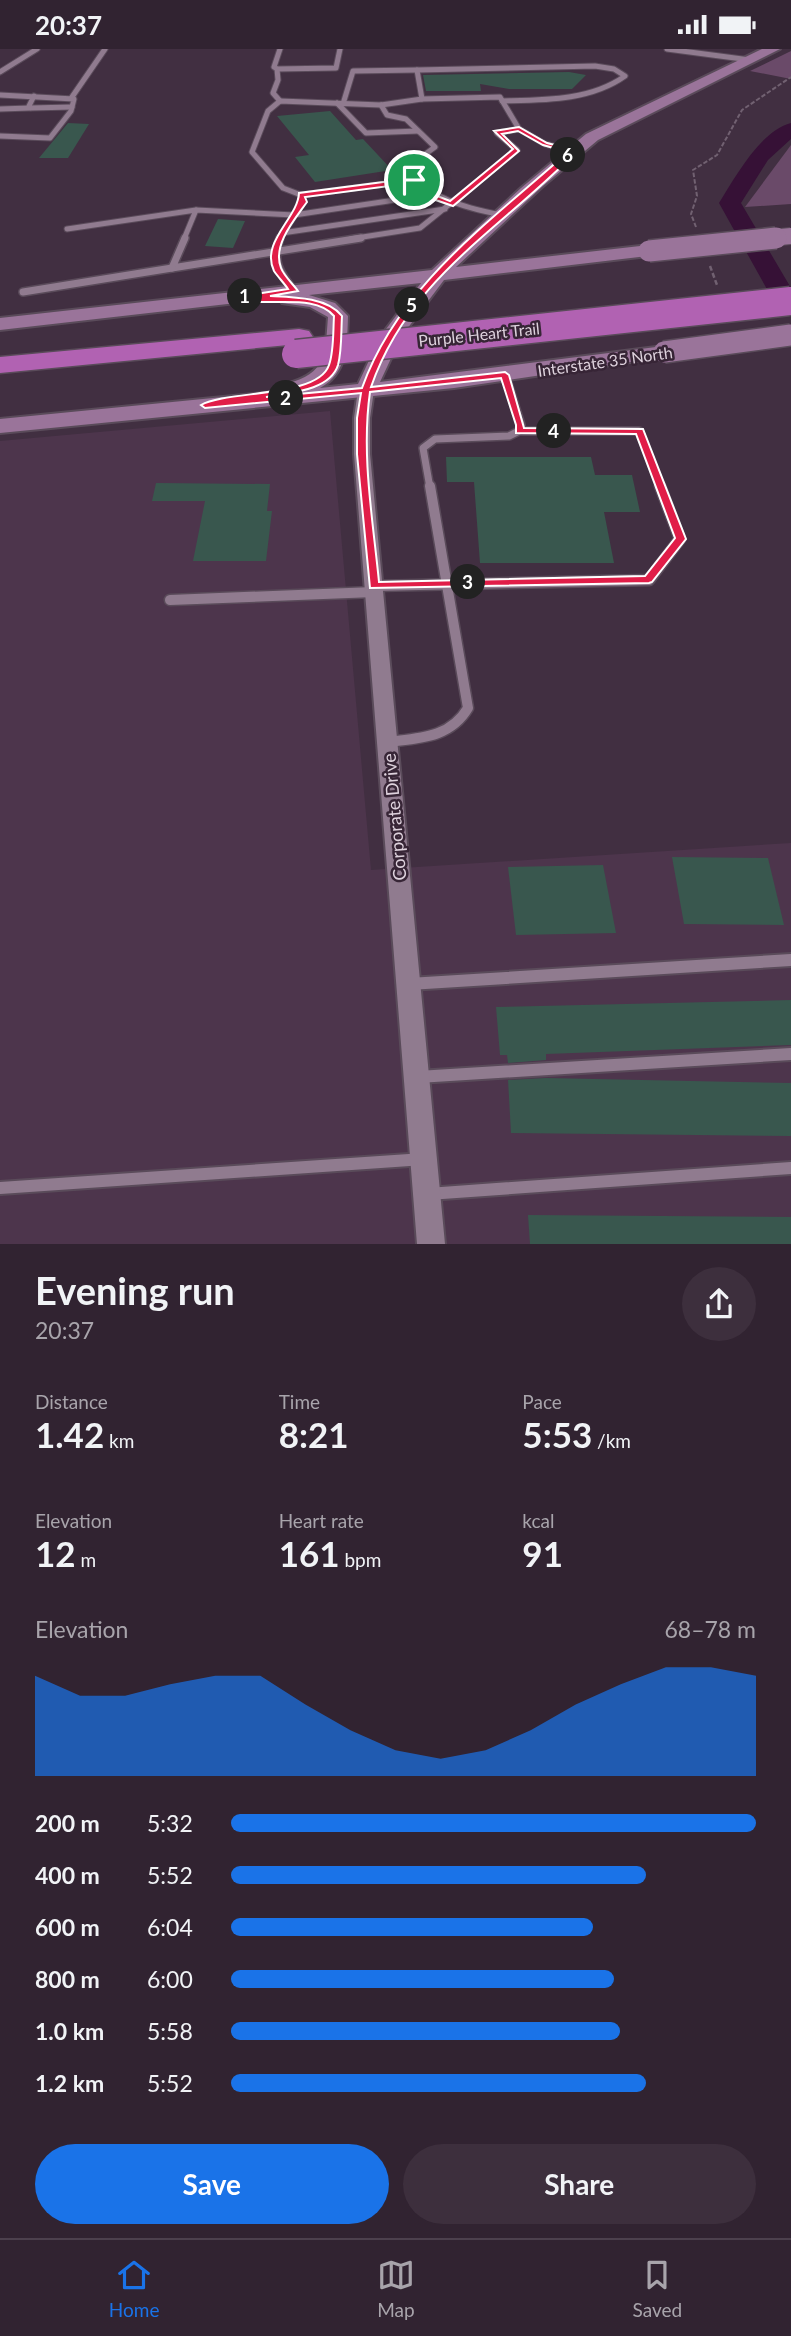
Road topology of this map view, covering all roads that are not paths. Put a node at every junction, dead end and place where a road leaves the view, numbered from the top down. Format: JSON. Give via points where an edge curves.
{"nodes":[{"id":1,"x":37,"y":49,"type":"edge"},
{"id":2,"x":105,"y":49,"type":"edge"},
{"id":3,"x":280,"y":49,"type":"edge"},
{"id":4,"x":340,"y":49,"type":"edge"},
{"id":5,"x":667,"y":49,"type":"edge"},
{"id":6,"x":773,"y":49,"type":"edge"},
{"id":7,"x":750,"y":61,"type":"junction"},
{"id":8,"x":336,"y":68,"type":"junction"},
{"id":9,"x":277,"y":69,"type":"junction"},
{"id":10,"x":417,"y":70,"type":"junction"},
{"id":11,"x":353,"y":71,"type":"junction"},
{"id":12,"x":0,"y":72,"type":"edge"},
{"id":13,"x":0,"y":95,"type":"edge"},
{"id":14,"x":34,"y":96,"type":"junction"},
{"id":15,"x":72,"y":97,"type":"junction"},
{"id":16,"x":422,"y":99,"type":"junction"},
{"id":17,"x":280,"y":101,"type":"junction"},
{"id":18,"x":502,"y":101,"type":"junction"},
{"id":19,"x":340,"y":104,"type":"junction"},
{"id":20,"x":381,"y":105,"type":"junction"},
{"id":21,"x":72,"y":107,"type":"junction"},
{"id":22,"x":30,"y":108,"type":"junction"},
{"id":23,"x":0,"y":109,"type":"edge"},
{"id":24,"x":519,"y":129,"type":"junction"},
{"id":25,"x":418,"y":131,"type":"junction"},
{"id":26,"x":0,"y":136,"type":"edge"},
{"id":27,"x":573,"y":151,"type":"junction"},
{"id":28,"x":414,"y":180,"type":"junction"},
{"id":29,"x":302,"y":195,"type":"junction"},
{"id":30,"x":429,"y":195,"type":"junction"},
{"id":31,"x":448,"y":206,"type":"junction"},
{"id":32,"x":196,"y":210,"type":"junction"},
{"id":33,"x":294,"y":215,"type":"junction"},
{"id":34,"x":501,"y":215,"type":"junction"},
{"id":35,"x":67,"y":229,"type":"dead end"},
{"id":36,"x":483,"y":231,"type":"junction"},
{"id":37,"x":282,"y":233,"type":"junction"},
{"id":38,"x":791,"y":236,"type":"edge"},
{"id":39,"x":277,"y":251,"type":"junction"},
{"id":40,"x":548,"y":262,"type":"junction"},
{"id":41,"x":172,"y":268,"type":"junction"},
{"id":42,"x":435,"y":275,"type":"junction"},
{"id":43,"x":791,"y":285,"type":"edge"},
{"id":44,"x":294,"y":291,"type":"junction"},
{"id":45,"x":23,"y":292,"type":"dead end"},
{"id":46,"x":242,"y":297,"type":"junction"},
{"id":47,"x":791,"y":301,"type":"edge"},
{"id":48,"x":0,"y":324,"type":"edge"},
{"id":49,"x":791,"y":335,"type":"edge"},
{"id":50,"x":297,"y":345,"type":"junction"},
{"id":51,"x":0,"y":363,"type":"edge"},
{"id":52,"x":505,"y":375,"type":"junction"},
{"id":53,"x":0,"y":386,"type":"edge"},
{"id":54,"x":366,"y":390,"type":"junction"},
{"id":55,"x":205,"y":405,"type":"junction"},
{"id":56,"x":0,"y":426,"type":"edge"},
{"id":57,"x":519,"y":431,"type":"junction"},
{"id":58,"x":446,"y":582,"type":"junction"},
{"id":59,"x":374,"y":589,"type":"junction"},
{"id":60,"x":170,"y":600,"type":"dead end"},
{"id":61,"x":388,"y":742,"type":"junction"},
{"id":62,"x":791,"y":960,"type":"edge"},
{"id":63,"x":409,"y":984,"type":"junction"},
{"id":64,"x":791,"y":1054,"type":"edge"},
{"id":65,"x":417,"y":1077,"type":"junction"},
{"id":66,"x":424,"y":1159,"type":"junction"},
{"id":67,"x":791,"y":1168,"type":"edge"},
{"id":68,"x":0,"y":1188,"type":"edge"},
{"id":69,"x":427,"y":1195,"type":"junction"},
{"id":70,"x":432,"y":1244,"type":"edge"}],
"edges":[{"from":1,"to":12,"type":"lane"},
{"from":2,"to":15,"type":"lane"},
{"from":3,"to":9,"type":"lane"},
{"from":4,"to":8,"type":"lane"},
{"from":5,"to":7,"type":"lane"},
{"from":6,"to":7,"type":"main road"},
{"from":7,"to":27,"type":"main road","via":[[592,137]]},
{"from":8,"to":9,"type":"lane"},
{"from":8,"to":11,"type":"lane"},
{"from":9,"to":17,"type":"lane","via":[[273,93]]},
{"from":10,"to":11,"type":"lane"},
{"from":10,"to":16,"type":"lane"},
{"from":10,"to":18,"type":"lane","via":[[595,67],[614,69],[625,76],[559,99]]},
{"from":11,"to":19,"type":"lane"},
{"from":13,"to":14,"type":"lane"},
{"from":14,"to":15,"type":"lane"},
{"from":14,"to":22,"type":"lane"},
{"from":15,"to":21,"type":"lane"},
{"from":16,"to":18,"type":"lane","via":[[500,97]]},
{"from":16,"to":20,"type":"lane"},
{"from":17,"to":19,"type":"lane"},
{"from":17,"to":29,"type":"lane","via":[[268,111],[253,152],[284,188]]},
{"from":18,"to":24,"type":"lane"},
{"from":19,"to":20,"type":"lane"},
{"from":19,"to":25,"type":"lane","via":[[366,134]]},
{"from":20,"to":25,"type":"lane","via":[[387,115],[406,119]]},
{"from":21,"to":22,"type":"lane"},
{"from":21,"to":26,"type":"lane","via":[[50,138]]},
{"from":22,"to":23,"type":"lane"},
{"from":24,"to":27,"type":"lane","via":[[545,144]]},
{"from":24,"to":31,"type":"lane","via":[[497,133],[517,149]]},
{"from":25,"to":28,"type":"lane","via":[[435,147],[405,169]]},
{"from":27,"to":34,"type":"main road"},
{"from":28,"to":29,"type":"lane"},
{"from":28,"to":30,"type":"lane"},
{"from":29,"to":33,"type":"lane","via":[[303,202]]},
{"from":30,"to":31,"type":"lane"},
{"from":30,"to":33,"type":"lane"},
{"from":31,"to":34,"type":"lane"},
{"from":31,"to":37,"type":"lane"},
{"from":31,"to":39,"type":"lane","via":[[420,228]]},
{"from":32,"to":33,"type":"lane"},
{"from":32,"to":35,"type":"lane"},
{"from":32,"to":41,"type":"lane"},
{"from":33,"to":37,"type":"lane"},
{"from":34,"to":36,"type":"main road"},
{"from":36,"to":40,"type":"main road","via":[[481,245],[488,252]]},
{"from":36,"to":42,"type":"main road"},
{"from":37,"to":39,"type":"lane"},
{"from":38,"to":40,"type":"main road","bridge":true},
{"from":39,"to":41,"type":"lane"},
{"from":39,"to":44,"type":"lane","via":[[278,270]]},
{"from":40,"to":42,"type":"main road"},
{"from":41,"to":45,"type":"lane"},
{"from":42,"to":44,"type":"main road"},
{"from":42,"to":54,"type":"main road","via":[[381,354]]},
{"from":43,"to":50,"type":"highway","name":"Purple Heart Trail"},
{"from":44,"to":46,"type":"main road"},
{"from":46,"to":48,"type":"main road"},
{"from":46,"to":55,"type":"main road","via":[[297,300],[332,308],[338,316],[333,366],[325,377],[306,387]]},
{"from":47,"to":50,"type":"highway","name":"Purple Heart Trail","bridge":true},
{"from":49,"to":52,"type":"main road","name":"Interstate 35 North","bridge":true},
{"from":50,"to":51,"type":"highway","name":"Purple Heart Trail"},
{"from":50,"to":53,"type":"highway","name":"Purple Heart Trail"},
{"from":52,"to":54,"type":"main road","name":"Interstate 35 North"},
{"from":52,"to":57,"type":"lane"},
{"from":54,"to":55,"type":"main road","name":"Interstate 35 North"},
{"from":54,"to":59,"type":"street","name":"Corporate Drive","via":[[362,454]]},
{"from":55,"to":56,"type":"main road","name":"Interstate 35 North"},
{"from":57,"to":58,"type":"lane","via":[[509,436],[435,439],[423,448]]},
{"from":57,"to":58,"type":"lane","via":[[639,431],[680,539],[649,580]]},
{"from":58,"to":59,"type":"lane"},
{"from":58,"to":61,"type":"lane","via":[[468,708],[462,720],[444,734]]},
{"from":59,"to":60,"type":"lane"},
{"from":59,"to":61,"type":"street","name":"Corporate Drive"},
{"from":61,"to":63,"type":"street","name":"Corporate Drive"},
{"from":62,"to":63,"type":"lane"},
{"from":63,"to":65,"type":"street","name":"Corporate Drive"},
{"from":64,"to":65,"type":"lane"},
{"from":65,"to":66,"type":"street","name":"Corporate Drive"},
{"from":66,"to":68,"type":"lane"},
{"from":66,"to":69,"type":"street","name":"Corporate Drive"},
{"from":67,"to":69,"type":"lane"},
{"from":69,"to":70,"type":"street","name":"Corporate Drive"}]}
